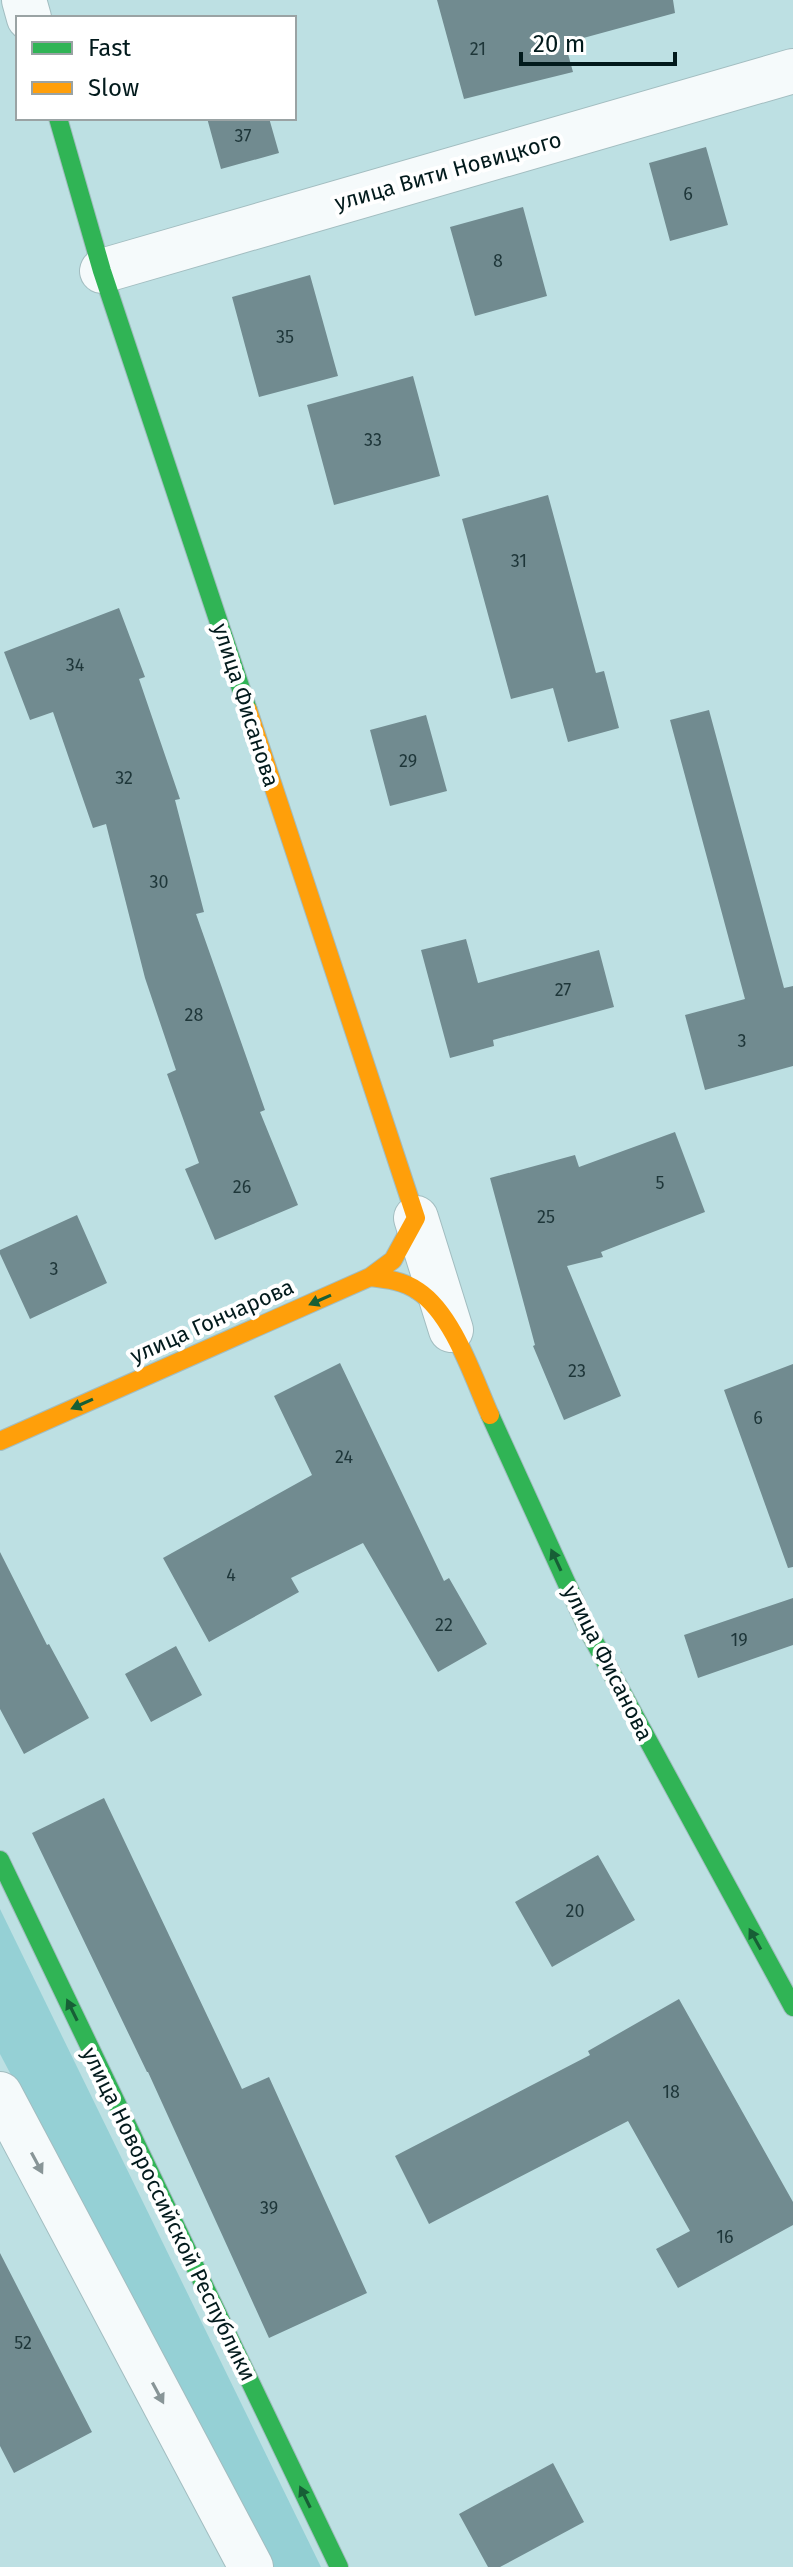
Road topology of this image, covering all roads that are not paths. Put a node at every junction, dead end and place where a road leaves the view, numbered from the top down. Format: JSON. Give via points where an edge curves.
{"nodes":[{"id":1,"x":793,"y":71,"type":"edge"},
{"id":2,"x":59,"y":120,"type":"edge"},
{"id":3,"x":102,"y":271,"type":"junction"},
{"id":4,"x":416,"y":1218,"type":"junction"},
{"id":5,"x":370,"y":1277,"type":"junction"},
{"id":6,"x":445,"y":1321,"type":"junction"},
{"id":7,"x":0,"y":1441,"type":"edge"},
{"id":8,"x":0,"y":1860,"type":"edge"},
{"id":9,"x":793,"y":2007,"type":"edge"},
{"id":10,"x":0,"y":2094,"type":"edge"},
{"id":11,"x":251,"y":2567,"type":"edge"},
{"id":12,"x":339,"y":2567,"type":"edge"}],
"edges":[{"from":1,"to":3,"type":"street","name":"улица Вити Новицкого"},
{"from":2,"to":3,"type":"street","name":"улица Фисанова"},
{"from":3,"to":4,"type":"street","name":"улица Фисанова"},
{"from":4,"to":5,"type":"street","via":[[393,1260]]},
{"from":4,"to":6,"type":"street"},
{"from":5,"to":6,"type":"street","via":[[398,1280],[422,1292]]},
{"from":5,"to":7,"type":"street","name":"улица Гончарова","one_way":true},
{"from":9,"to":6,"type":"street","name":"улица Фисанова","one_way":true,"via":[[588,1630]]},
{"from":12,"to":8,"type":"street","name":"улица Новороссийской Республики","one_way":true},
{"from":10,"to":11,"type":"street","one_way":true}]}
